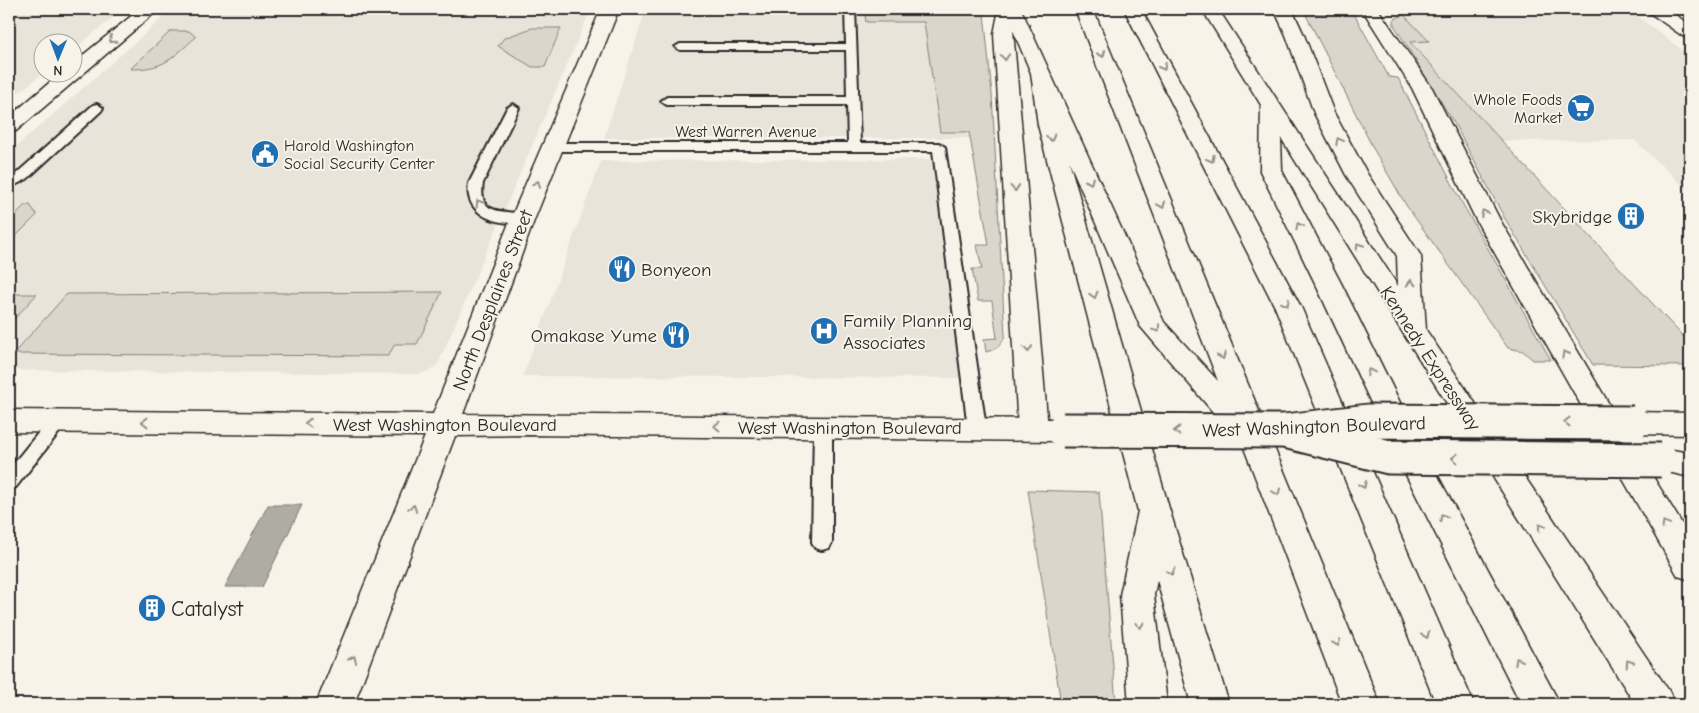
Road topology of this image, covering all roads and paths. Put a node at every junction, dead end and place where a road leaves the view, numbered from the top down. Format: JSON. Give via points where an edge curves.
{"nodes":[{"id":1,"x":150,"y":9,"type":"edge"},
{"id":2,"x":610,"y":9,"type":"edge"},
{"id":3,"x":850,"y":9,"type":"edge"},
{"id":4,"x":1007,"y":9,"type":"edge"},
{"id":5,"x":1012,"y":9,"type":"edge"},
{"id":6,"x":1084,"y":9,"type":"edge"},
{"id":7,"x":1132,"y":9,"type":"edge"},
{"id":8,"x":1210,"y":9,"type":"edge"},
{"id":9,"x":1283,"y":9,"type":"edge"},
{"id":10,"x":1370,"y":9,"type":"edge"},
{"id":11,"x":1656,"y":9,"type":"edge"},
{"id":12,"x":1690,"y":33,"type":"edge"},
{"id":13,"x":680,"y":47,"type":"dead end"},
{"id":14,"x":851,"y":47,"type":"junction"},
{"id":15,"x":1040,"y":73,"type":"junction"},
{"id":16,"x":667,"y":101,"type":"dead end"},
{"id":17,"x":853,"y":101,"type":"junction"},
{"id":18,"x":1270,"y":105,"type":"junction"},
{"id":19,"x":97,"y":108,"type":"dead end"},
{"id":20,"x":513,"y":108,"type":"dead end"},
{"id":21,"x":9,"y":127,"type":"edge"},
{"id":22,"x":553,"y":147,"type":"junction"},
{"id":23,"x":854,"y":148,"type":"junction"},
{"id":24,"x":9,"y":184,"type":"edge"},
{"id":25,"x":523,"y":218,"type":"junction"},
{"id":26,"x":1414,"y":332,"type":"junction"},
{"id":27,"x":9,"y":421,"type":"edge"},
{"id":28,"x":58,"y":421,"type":"junction"},
{"id":29,"x":1690,"y":424,"type":"edge"},
{"id":30,"x":444,"y":425,"type":"junction"},
{"id":31,"x":823,"y":427,"type":"junction"},
{"id":32,"x":977,"y":428,"type":"junction"},
{"id":33,"x":1033,"y":429,"type":"junction"},
{"id":34,"x":1272,"y":439,"type":"junction"},
{"id":35,"x":1690,"y":465,"type":"edge"},
{"id":36,"x":9,"y":482,"type":"edge"},
{"id":37,"x":1153,"y":508,"type":"junction"},
{"id":38,"x":822,"y":542,"type":"dead end"},
{"id":39,"x":1690,"y":566,"type":"edge"},
{"id":40,"x":335,"y":704,"type":"edge"},
{"id":41,"x":1148,"y":704,"type":"edge"},
{"id":42,"x":1210,"y":704,"type":"edge"},
{"id":43,"x":1361,"y":704,"type":"edge"},
{"id":44,"x":1456,"y":704,"type":"edge"},
{"id":45,"x":1542,"y":704,"type":"edge"},
{"id":46,"x":1656,"y":704,"type":"edge"}],
"edges":[{"from":1,"to":21,"type":"main road","one_way":true},
{"from":2,"to":22,"type":"main road","name":"North Desplaines Street"},
{"from":3,"to":14,"type":"lane"},
{"from":4,"to":33,"type":"main road","one_way":true,"via":[[1003,34]]},
{"from":5,"to":15,"type":"main road"},
{"from":6,"to":34,"type":"main road","one_way":true,"via":[[1206,318]]},
{"from":7,"to":44,"type":"main road","one_way":true,"via":[[1288,307]]},
{"from":8,"to":18,"type":"main road","name":"Kennedy Expressway"},
{"from":26,"to":9,"type":"main road","one_way":true,"via":[[1409,256],[1357,175],[1324,113]]},
{"from":39,"to":10,"type":"main road","one_way":true,"via":[[1488,220],[1422,88]]},
{"from":11,"to":12,"type":"main road"},
{"from":13,"to":14,"type":"lane"},
{"from":14,"to":17,"type":"lane"},
{"from":15,"to":34,"type":"main road","one_way":true,"via":[[1153,326]]},
{"from":15,"to":37,"type":"main road","one_way":true,"via":[[1048,125]]},
{"from":16,"to":17,"type":"lane"},
{"from":17,"to":23,"type":"lane"},
{"from":26,"to":18,"type":"main road","name":"Kennedy Expressway","one_way":true},
{"from":45,"to":18,"type":"main road","one_way":true,"via":[[1436,503],[1271,171]]},
{"from":19,"to":24,"type":"lane"},
{"from":25,"to":20,"type":"lane","one_way":true,"via":[[501,216],[482,209],[474,194],[476,183]]},
{"from":22,"to":23,"type":"lane","name":"West Warren Avenue"},
{"from":25,"to":22,"type":"main road","name":"North Desplaines Street","one_way":true},
{"from":23,"to":32,"type":"lane","name":"West Warren Avenue","via":[[938,147]]},
{"from":25,"to":30,"type":"main road","name":"North Desplaines Street"},
{"from":46,"to":26,"type":"main road","name":"Kennedy Expressway","one_way":true},
{"from":27,"to":28,"type":"main road","name":"West Washington Boulevard"},
{"from":30,"to":28,"type":"main road","name":"West Washington Boulevard","one_way":true},
{"from":28,"to":36,"type":"lane"},
{"from":29,"to":34,"type":"main road","name":"West Washington Boulevard","one_way":true,"bridge":true,"via":[[1369,421]]},
{"from":31,"to":30,"type":"main road","name":"West Washington Boulevard","one_way":true},
{"from":40,"to":30,"type":"main road","name":"North Desplaines Street","one_way":true},
{"from":31,"to":32,"type":"main road","name":"West Washington Boulevard"},
{"from":31,"to":38,"type":"lane"},
{"from":32,"to":33,"type":"main road","name":"West Washington Boulevard"},
{"from":34,"to":33,"type":"main road","name":"West Washington Boulevard","one_way":true,"bridge":true},
{"from":35,"to":34,"type":"main road","one_way":true,"bridge":true,"via":[[1661,460],[1389,457]]},
{"from":34,"to":43,"type":"main road","one_way":true},
{"from":37,"to":41,"type":"main road","one_way":true,"via":[[1137,595]]},
{"from":37,"to":42,"type":"main road","one_way":true}]}
